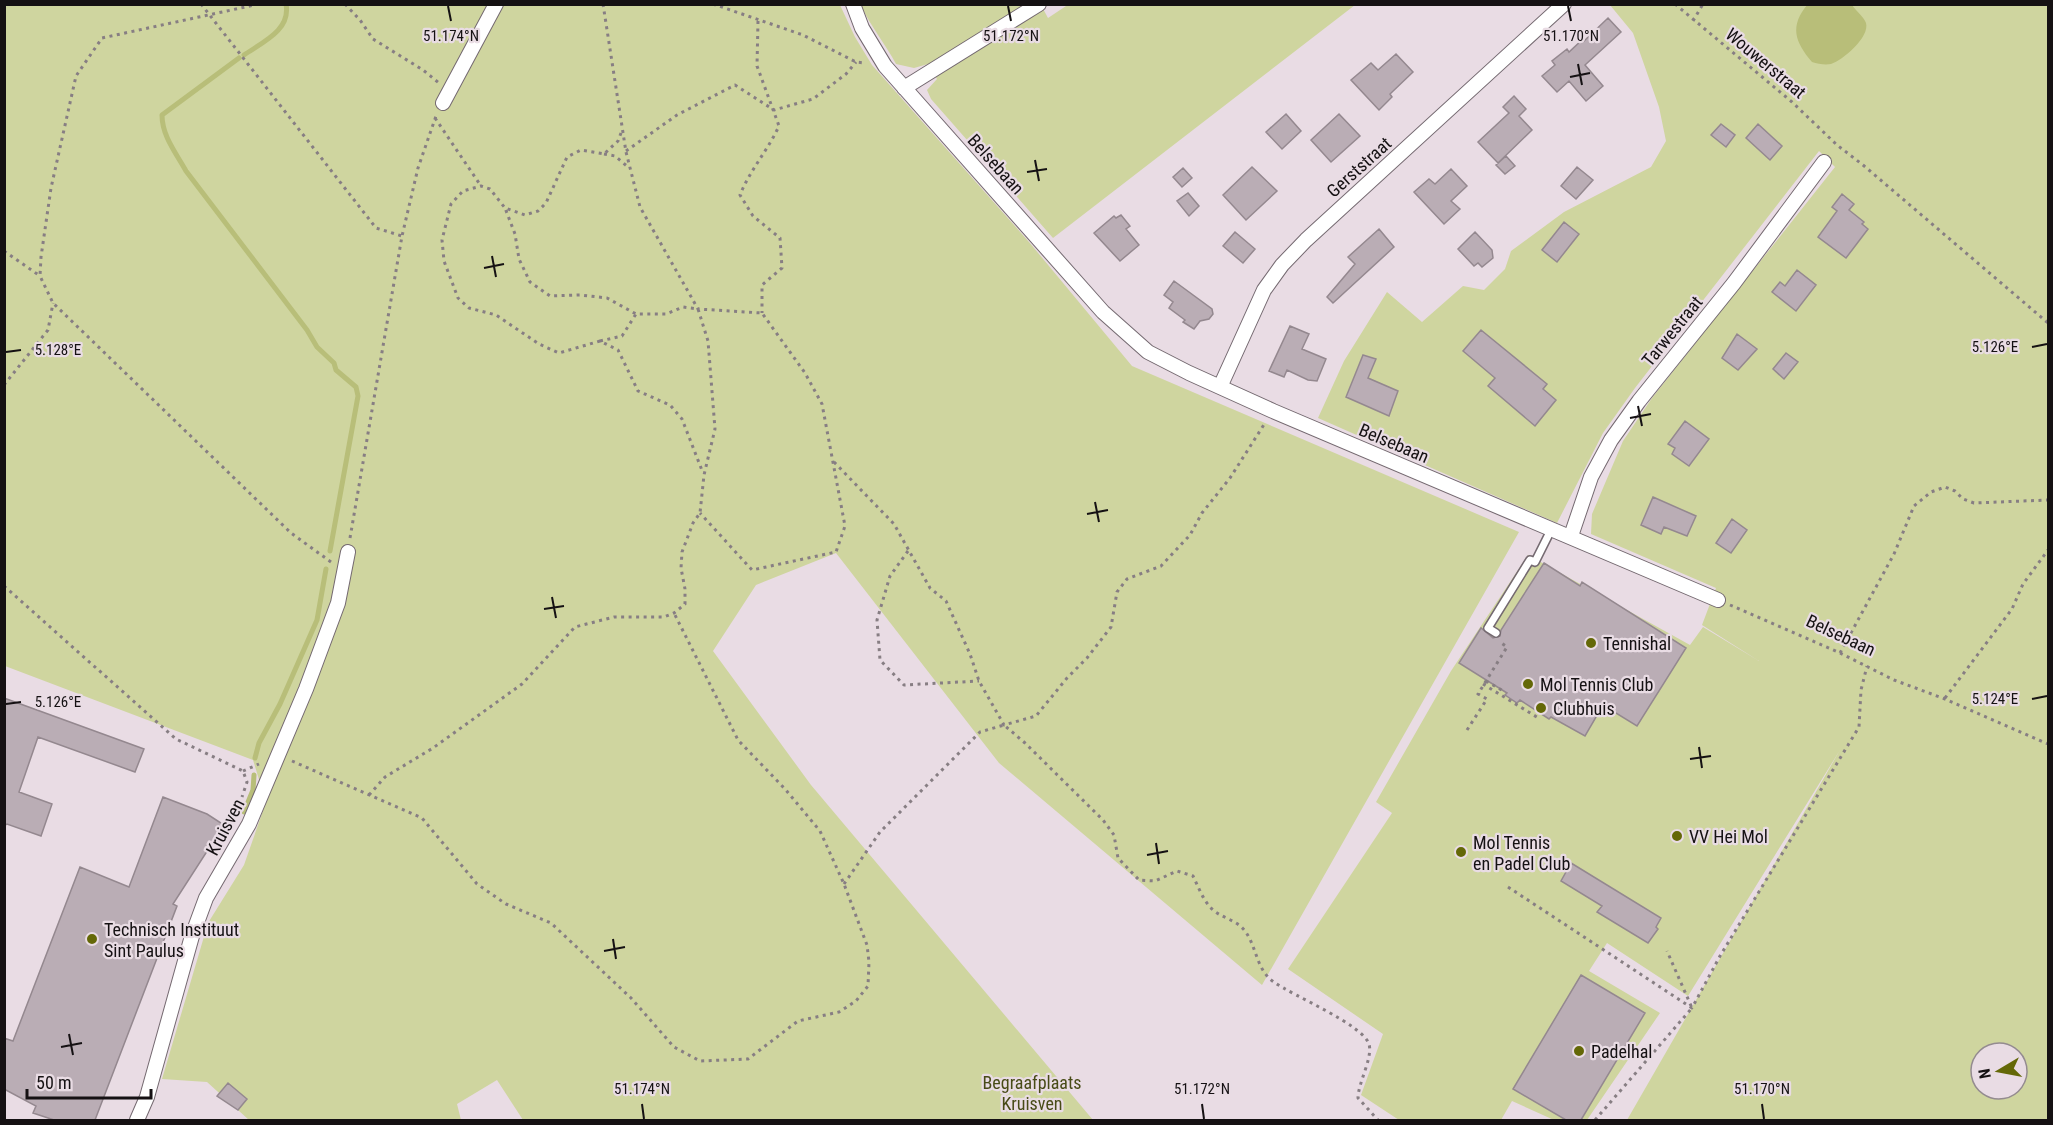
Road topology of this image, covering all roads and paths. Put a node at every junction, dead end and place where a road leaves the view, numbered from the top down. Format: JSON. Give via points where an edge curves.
{"nodes":[{"id":1,"x":201,"y":4,"type":"edge"},
{"id":2,"x":259,"y":4,"type":"edge"},
{"id":3,"x":345,"y":4,"type":"edge"},
{"id":4,"x":496,"y":4,"type":"edge"},
{"id":5,"x":603,"y":4,"type":"edge"},
{"id":6,"x":713,"y":4,"type":"edge"},
{"id":7,"x":853,"y":4,"type":"edge"},
{"id":8,"x":1039,"y":4,"type":"edge"},
{"id":9,"x":1564,"y":4,"type":"edge"},
{"id":10,"x":1675,"y":4,"type":"edge"},
{"id":11,"x":1703,"y":4,"type":"edge"},
{"id":12,"x":210,"y":16,"type":"junction"},
{"id":13,"x":758,"y":21,"type":"junction"},
{"id":14,"x":1694,"y":21,"type":"junction"},
{"id":15,"x":856,"y":62,"type":"junction"},
{"id":16,"x":885,"y":66,"type":"junction"},
{"id":17,"x":904,"y":88,"type":"junction"},
{"id":18,"x":446,"y":97,"type":"joint"},
{"id":19,"x":774,"y":110,"type":"junction"},
{"id":20,"x":622,"y":131,"type":"junction"},
{"id":21,"x":626,"y":152,"type":"junction"},
{"id":22,"x":604,"y":154,"type":"junction"},
{"id":23,"x":1824,"y":162,"type":"dead end"},
{"id":24,"x":629,"y":167,"type":"junction"},
{"id":25,"x":481,"y":186,"type":"junction"},
{"id":26,"x":505,"y":208,"type":"junction"},
{"id":27,"x":402,"y":236,"type":"junction"},
{"id":28,"x":4,"y":251,"type":"edge"},
{"id":29,"x":40,"y":276,"type":"junction"},
{"id":30,"x":53,"y":303,"type":"junction"},
{"id":31,"x":698,"y":309,"type":"junction"},
{"id":32,"x":762,"y":313,"type":"junction"},
{"id":33,"x":636,"y":314,"type":"junction"},
{"id":34,"x":2049,"y":323,"type":"edge"},
{"id":35,"x":600,"y":341,"type":"junction"},
{"id":36,"x":4,"y":385,"type":"edge"},
{"id":37,"x":1220,"y":387,"type":"junction"},
{"id":38,"x":1273,"y":411,"type":"junction"},
{"id":39,"x":832,"y":460,"type":"junction"},
{"id":40,"x":704,"y":475,"type":"junction"},
{"id":41,"x":2049,"y":500,"type":"edge"},
{"id":42,"x":700,"y":513,"type":"junction"},
{"id":43,"x":1552,"y":528,"type":"junction"},
{"id":44,"x":1571,"y":536,"type":"junction"},
{"id":45,"x":2049,"y":550,"type":"edge"},
{"id":46,"x":908,"y":551,"type":"junction"},
{"id":47,"x":348,"y":552,"type":"joint"},
{"id":48,"x":344,"y":572,"type":"junction"},
{"id":49,"x":4,"y":586,"type":"edge"},
{"id":50,"x":1718,"y":600,"type":"joint"},
{"id":51,"x":674,"y":613,"type":"junction"},
{"id":52,"x":1495,"y":635,"type":"joint"},
{"id":53,"x":1840,"y":653,"type":"junction"},
{"id":54,"x":1867,"y":666,"type":"junction"},
{"id":55,"x":980,"y":681,"type":"junction"},
{"id":56,"x":1485,"y":683,"type":"junction"},
{"id":57,"x":1945,"y":699,"type":"junction"},
{"id":58,"x":1540,"y":719,"type":"dead end"},
{"id":59,"x":1004,"y":725,"type":"junction"},
{"id":60,"x":1467,"y":730,"type":"dead end"},
{"id":61,"x":2049,"y":744,"type":"edge"},
{"id":62,"x":279,"y":755,"type":"junction"},
{"id":63,"x":369,"y":795,"type":"junction"},
{"id":64,"x":241,"y":802,"type":"dead end"},
{"id":65,"x":844,"y":884,"type":"junction"},
{"id":66,"x":1508,"y":886,"type":"dead end"},
{"id":67,"x":1667,"y":951,"type":"dead end"},
{"id":68,"x":1692,"y":1008,"type":"junction"},
{"id":69,"x":137,"y":1120,"type":"edge"},
{"id":70,"x":1378,"y":1120,"type":"edge"},
{"id":71,"x":1595,"y":1120,"type":"edge"}],
"edges":[{"from":1,"to":12,"type":"path"},
{"from":2,"to":12,"type":"path"},
{"from":3,"to":18,"type":"path","via":[[373,39],[423,70]]},
{"from":4,"to":18,"type":"street"},
{"from":5,"to":20,"type":"path"},
{"from":6,"to":13,"type":"path"},
{"from":7,"to":16,"type":"street","name":"Belsebaan","via":[[862,28]]},
{"from":8,"to":17,"type":"street"},
{"from":9,"to":37,"type":"street","name":"Gerststraat","via":[[1282,265],[1264,290]]},
{"from":10,"to":14,"type":"path","name":"Wouwerstraat"},
{"from":11,"to":14,"type":"path"},
{"from":12,"to":27,"type":"path","via":[[376,228]]},
{"from":12,"to":29,"type":"path","via":[[102,39],[76,76],[51,188]]},
{"from":13,"to":15,"type":"path","via":[[803,35]]},
{"from":13,"to":19,"type":"path","via":[[757,66]]},
{"from":14,"to":34,"type":"path","name":"Wouwerstraat"},
{"from":15,"to":16,"type":"path"},
{"from":15,"to":19,"type":"path","via":[[813,99]]},
{"from":16,"to":17,"type":"street","name":"Belsebaan"},
{"from":17,"to":37,"type":"street","name":"Belsebaan","via":[[1103,312],[1148,352]]},
{"from":19,"to":21,"type":"path","via":[[735,85],[677,115]]},
{"from":19,"to":32,"type":"path","via":[[779,126],[740,195],[753,216],[780,238],[782,268],[762,285]]},
{"from":20,"to":21,"type":"path"},
{"from":20,"to":22,"type":"path","via":[[618,141]]},
{"from":21,"to":24,"type":"path"},
{"from":22,"to":24,"type":"path","via":[[615,156]]},
{"from":22,"to":26,"type":"path","via":[[581,150],[567,157],[546,203],[538,211],[525,214]]},
{"from":23,"to":44,"type":"street","name":"Tarwestraat","via":[[1611,440],[1591,477]]},
{"from":24,"to":31,"type":"path","via":[[640,207]]},
{"from":25,"to":26,"type":"path","via":[[490,189]]},
{"from":25,"to":27,"type":"path","via":[[435,118]]},
{"from":25,"to":35,"type":"path","via":[[463,191],[451,204],[442,240],[444,261],[458,298],[469,308],[496,315],[559,353]]},
{"from":26,"to":33,"type":"path","via":[[519,259],[530,282],[550,296],[607,298]]},
{"from":27,"to":47,"type":"path"},
{"from":28,"to":29,"type":"path"},
{"from":29,"to":30,"type":"path"},
{"from":30,"to":36,"type":"path","via":[[48,330]]},
{"from":30,"to":48,"type":"path","via":[[291,533]]},
{"from":31,"to":32,"type":"path"},
{"from":31,"to":33,"type":"path","via":[[682,307],[666,314]]},
{"from":31,"to":40,"type":"path","via":[[708,341],[715,429]]},
{"from":32,"to":39,"type":"path","via":[[822,404]]},
{"from":33,"to":35,"type":"path","via":[[622,336]]},
{"from":35,"to":40,"type":"path","via":[[618,350],[638,391],[670,405],[682,418]]},
{"from":37,"to":38,"type":"street","name":"Belsebaan"},
{"from":38,"to":43,"type":"street","name":"Belsebaan"},
{"from":38,"to":59,"type":"path","via":[[1190,535],[1161,566],[1127,579],[1117,592],[1111,627],[1087,658],[1036,716]]},
{"from":39,"to":42,"type":"path","via":[[845,526],[836,552],[752,570]]},
{"from":39,"to":46,"type":"path","via":[[894,524]]},
{"from":40,"to":42,"type":"path"},
{"from":41,"to":53,"type":"path","via":[[1974,503],[1945,487],[1931,492],[1914,506],[1894,554]]},
{"from":42,"to":51,"type":"path","via":[[682,552],[685,604]]},
{"from":43,"to":44,"type":"street","name":"Belsebaan"},
{"from":43,"to":52,"type":"lane","via":[[1535,561],[1530,560],[1488,628]]},
{"from":44,"to":50,"type":"street","name":"Belsebaan"},
{"from":45,"to":57,"type":"path","via":[[2023,584],[2012,609]]},
{"from":46,"to":55,"type":"path","via":[[930,588],[946,601]]},
{"from":46,"to":55,"type":"path","via":[[890,576],[877,620],[880,660],[903,685]]},
{"from":47,"to":48,"type":"street","name":"Kruisven"},
{"from":48,"to":62,"type":"street","name":"Kruisven","via":[[338,603]]},
{"from":49,"to":64,"type":"path","via":[[176,739],[243,771],[247,782]]},
{"from":50,"to":53,"type":"path","name":"Belsebaan"},
{"from":51,"to":63,"type":"path","via":[[614,617],[575,627],[522,684],[385,777]]},
{"from":51,"to":65,"type":"path","via":[[738,740],[820,831]]},
{"from":52,"to":56,"type":"path","via":[[1507,647]]},
{"from":53,"to":54,"type":"path","name":"Belsebaan"},
{"from":54,"to":57,"type":"path","name":"Belsebaan"},
{"from":54,"to":68,"type":"path","via":[[1858,727],[1719,956]]},
{"from":55,"to":59,"type":"path"},
{"from":56,"to":58,"type":"path"},
{"from":56,"to":60,"type":"path","via":[[1478,694],[1487,699]]},
{"from":57,"to":61,"type":"path","name":"Belsebaan"},
{"from":59,"to":65,"type":"path","via":[[980,732],[880,832]]},
{"from":59,"to":70,"type":"path","via":[[1103,820],[1114,835],[1118,858],[1138,880],[1155,881],[1177,872],[1193,876],[1211,909],[1244,929],[1257,961],[1271,981],[1357,1030],[1369,1044],[1358,1098]]},
{"from":62,"to":63,"type":"path"},
{"from":62,"to":69,"type":"street","name":"Kruisven","via":[[192,936]]},
{"from":63,"to":65,"type":"path","via":[[422,818],[477,884],[506,904],[551,923],[631,998],[674,1047],[700,1061],[748,1059],[798,1021],[839,1012],[856,1001],[868,986],[869,962],[867,945]]},
{"from":66,"to":68,"type":"path"},
{"from":67,"to":68,"type":"path"},
{"from":68,"to":71,"type":"path"}]}
